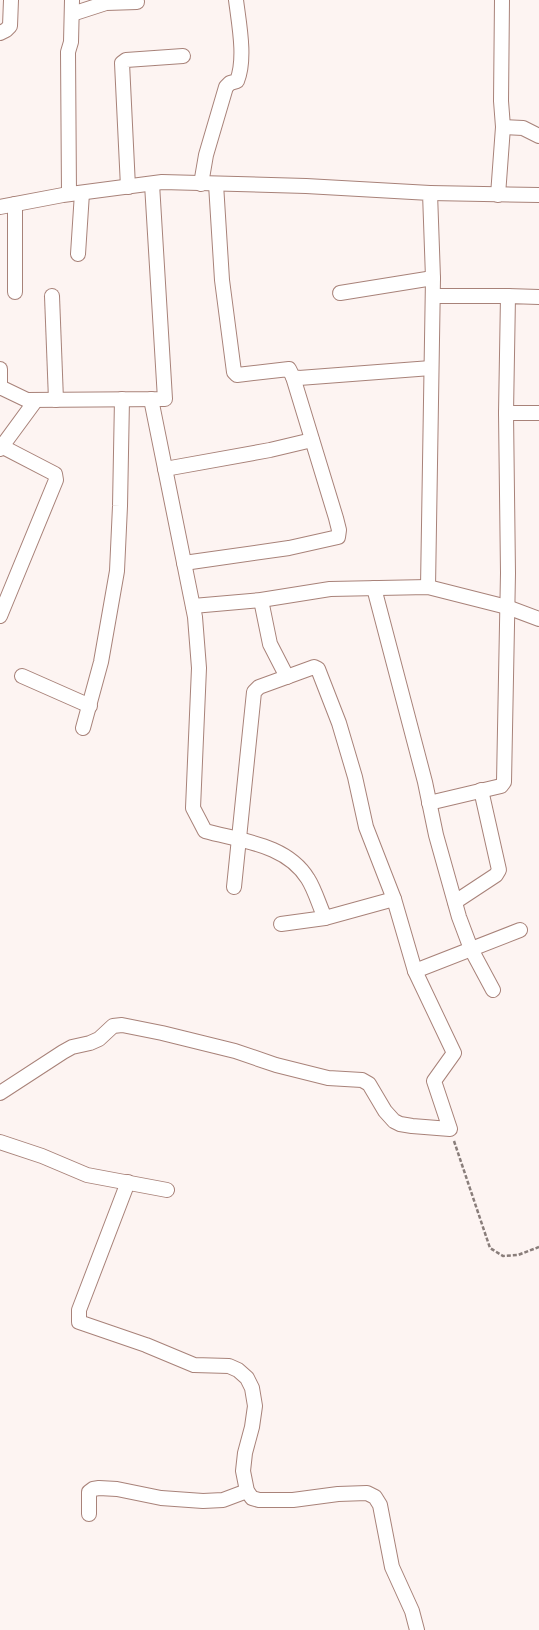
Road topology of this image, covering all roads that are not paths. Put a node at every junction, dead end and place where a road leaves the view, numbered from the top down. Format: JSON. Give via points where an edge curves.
{"nodes":[{"id":1,"x":11,"y":0,"type":"edge"},
{"id":2,"x":72,"y":0,"type":"edge"},
{"id":3,"x":236,"y":0,"type":"edge"},
{"id":4,"x":502,"y":0,"type":"edge"},
{"id":5,"x":137,"y":2,"type":"dead end"},
{"id":6,"x":72,"y":14,"type":"junction"},
{"id":7,"x":0,"y":33,"type":"edge"},
{"id":8,"x":183,"y":56,"type":"dead end"},
{"id":9,"x":503,"y":127,"type":"junction"},
{"id":10,"x":539,"y":136,"type":"edge"},
{"id":11,"x":152,"y":184,"type":"junction"},
{"id":12,"x":201,"y":184,"type":"junction"},
{"id":13,"x":216,"y":184,"type":"junction"},
{"id":14,"x":128,"y":187,"type":"junction"},
{"id":15,"x":430,"y":193,"type":"junction"},
{"id":16,"x":75,"y":194,"type":"junction"},
{"id":17,"x":498,"y":195,"type":"junction"},
{"id":18,"x":539,"y":195,"type":"edge"},
{"id":19,"x":15,"y":204,"type":"junction"},
{"id":20,"x":0,"y":207,"type":"edge"},
{"id":21,"x":78,"y":254,"type":"dead end"},
{"id":22,"x":433,"y":278,"type":"junction"},
{"id":23,"x":15,"y":292,"type":"dead end"},
{"id":24,"x":340,"y":294,"type":"dead end"},
{"id":25,"x":52,"y":296,"type":"dead end"},
{"id":26,"x":433,"y":296,"type":"junction"},
{"id":27,"x":508,"y":296,"type":"junction"},
{"id":28,"x":539,"y":297,"type":"edge"},
{"id":29,"x":431,"y":368,"type":"junction"},
{"id":30,"x":0,"y":369,"type":"edge"},
{"id":31,"x":293,"y":377,"type":"junction"},
{"id":32,"x":0,"y":388,"type":"edge"},
{"id":33,"x":122,"y":399,"type":"junction"},
{"id":34,"x":151,"y":399,"type":"junction"},
{"id":35,"x":36,"y":400,"type":"junction"},
{"id":36,"x":56,"y":400,"type":"junction"},
{"id":37,"x":506,"y":413,"type":"junction"},
{"id":38,"x":539,"y":414,"type":"edge"},
{"id":39,"x":312,"y":440,"type":"junction"},
{"id":40,"x":1,"y":448,"type":"edge"},
{"id":41,"x":165,"y":469,"type":"junction"},
{"id":42,"x":184,"y":563,"type":"junction"},
{"id":43,"x":428,"y":587,"type":"junction"},
{"id":44,"x":374,"y":588,"type":"junction"},
{"id":45,"x":261,"y":600,"type":"junction"},
{"id":46,"x":193,"y":606,"type":"junction"},
{"id":47,"x":507,"y":607,"type":"junction"},
{"id":48,"x":0,"y":616,"type":"edge"},
{"id":49,"x":539,"y":619,"type":"edge"},
{"id":50,"x":22,"y":676,"type":"dead end"},
{"id":51,"x":287,"y":677,"type":"junction"},
{"id":52,"x":90,"y":706,"type":"junction"},
{"id":53,"x":83,"y":728,"type":"dead end"},
{"id":54,"x":481,"y":790,"type":"junction"},
{"id":55,"x":429,"y":803,"type":"junction"},
{"id":56,"x":238,"y":840,"type":"junction"},
{"id":57,"x":234,"y":887,"type":"dead end"},
{"id":58,"x":394,"y":898,"type":"junction"},
{"id":59,"x":455,"y":902,"type":"junction"},
{"id":60,"x":325,"y":918,"type":"junction"},
{"id":61,"x":281,"y":924,"type":"dead end"},
{"id":62,"x":520,"y":930,"type":"dead end"},
{"id":63,"x":471,"y":949,"type":"junction"},
{"id":64,"x":415,"y":971,"type":"junction"},
{"id":65,"x":493,"y":990,"type":"dead end"},
{"id":66,"x":0,"y":1093,"type":"edge"},
{"id":67,"x":0,"y":1142,"type":"edge"},
{"id":68,"x":128,"y":1182,"type":"junction"},
{"id":69,"x":167,"y":1190,"type":"dead end"},
{"id":70,"x":247,"y":1491,"type":"junction"},
{"id":71,"x":89,"y":1514,"type":"dead end"},
{"id":72,"x":417,"y":1630,"type":"edge"}],
"edges":[{"from":1,"to":7,"type":"street","via":[[10,26]]},
{"from":2,"to":6,"type":"street"},
{"from":3,"to":12,"type":"street","via":[[240,74],[237,81],[226,87],[206,155]]},
{"from":4,"to":9,"type":"street"},
{"from":5,"to":6,"type":"street","via":[[106,3]]},
{"from":6,"to":16,"type":"street","via":[[68,52]]},
{"from":8,"to":14,"type":"street","via":[[126,60],[122,63]]},
{"from":9,"to":10,"type":"street","via":[[523,128]]},
{"from":9,"to":17,"type":"street"},
{"from":11,"to":12,"type":"street"},
{"from":11,"to":14,"type":"street"},
{"from":11,"to":34,"type":"street","via":[[164,399]]},
{"from":12,"to":13,"type":"street"},
{"from":13,"to":15,"type":"street"},
{"from":13,"to":31,"type":"street","via":[[222,280],[234,372],[237,375],[289,369]]},
{"from":14,"to":16,"type":"street"},
{"from":15,"to":17,"type":"street"},
{"from":15,"to":22,"type":"street"},
{"from":16,"to":19,"type":"street"},
{"from":16,"to":21,"type":"street"},
{"from":17,"to":18,"type":"street"},
{"from":19,"to":20,"type":"street"},
{"from":19,"to":23,"type":"street"},
{"from":22,"to":24,"type":"street"},
{"from":22,"to":26,"type":"street"},
{"from":25,"to":36,"type":"street"},
{"from":26,"to":27,"type":"street"},
{"from":26,"to":29,"type":"street"},
{"from":27,"to":28,"type":"street"},
{"from":27,"to":37,"type":"street"},
{"from":29,"to":31,"type":"street"},
{"from":29,"to":43,"type":"street"},
{"from":30,"to":32,"type":"street"},
{"from":31,"to":39,"type":"street"},
{"from":32,"to":35,"type":"street","via":[[27,400]]},
{"from":33,"to":34,"type":"street"},
{"from":33,"to":36,"type":"street"},
{"from":33,"to":52,"type":"street","via":[[117,571],[102,662]]},
{"from":34,"to":41,"type":"street"},
{"from":35,"to":36,"type":"street"},
{"from":35,"to":40,"type":"street"},
{"from":37,"to":38,"type":"street"},
{"from":37,"to":47,"type":"street"},
{"from":39,"to":41,"type":"street"},
{"from":39,"to":42,"type":"street","via":[[336,518],[338,537],[289,548]]},
{"from":40,"to":48,"type":"street","via":[[55,474],[56,480]]},
{"from":41,"to":42,"type":"street"},
{"from":42,"to":46,"type":"street"},
{"from":43,"to":44,"type":"street"},
{"from":43,"to":47,"type":"street"},
{"from":44,"to":45,"type":"street","via":[[330,589]]},
{"from":44,"to":55,"type":"street"},
{"from":45,"to":46,"type":"street"},
{"from":45,"to":51,"type":"street","via":[[270,644]]},
{"from":46,"to":56,"type":"street","via":[[196,616],[199,668],[193,808],[205,831]]},
{"from":47,"to":49,"type":"street"},
{"from":47,"to":54,"type":"street","via":[[504,782],[501,786]]},
{"from":50,"to":52,"type":"street"},
{"from":51,"to":56,"type":"street","via":[[254,692]]},
{"from":51,"to":58,"type":"street","via":[[314,667],[318,669],[339,723],[366,827]]},
{"from":52,"to":53,"type":"street"},
{"from":54,"to":55,"type":"street"},
{"from":54,"to":59,"type":"street","via":[[499,870],[496,875]]},
{"from":55,"to":59,"type":"street"},
{"from":56,"to":57,"type":"street"},
{"from":56,"to":60,"type":"street","via":[[275,849],[293,861],[308,878]]},
{"from":58,"to":60,"type":"street"},
{"from":58,"to":64,"type":"street"},
{"from":59,"to":63,"type":"street"},
{"from":60,"to":61,"type":"street"},
{"from":62,"to":63,"type":"street"},
{"from":63,"to":64,"type":"street"},
{"from":63,"to":65,"type":"street"},
{"from":64,"to":66,"type":"street","via":[[454,1053],[434,1081],[450,1129],[412,1126],[394,1121],[368,1084],[362,1080],[328,1078],[276,1065],[235,1050],[122,1025],[113,1026],[95,1041],[63,1052]]},
{"from":67,"to":68,"type":"street","via":[[87,1175]]},
{"from":68,"to":69,"type":"street"},
{"from":68,"to":70,"type":"street","via":[[79,1310],[79,1322],[194,1364],[229,1366],[247,1378],[252,1388],[255,1406],[243,1471]]},
{"from":70,"to":71,"type":"street","via":[[223,1500],[192,1501],[117,1489],[93,1489],[89,1492]]},
{"from":70,"to":72,"type":"street","via":[[252,1498],[259,1500],[294,1500],[367,1493],[376,1497],[392,1567],[412,1611]]}]}
